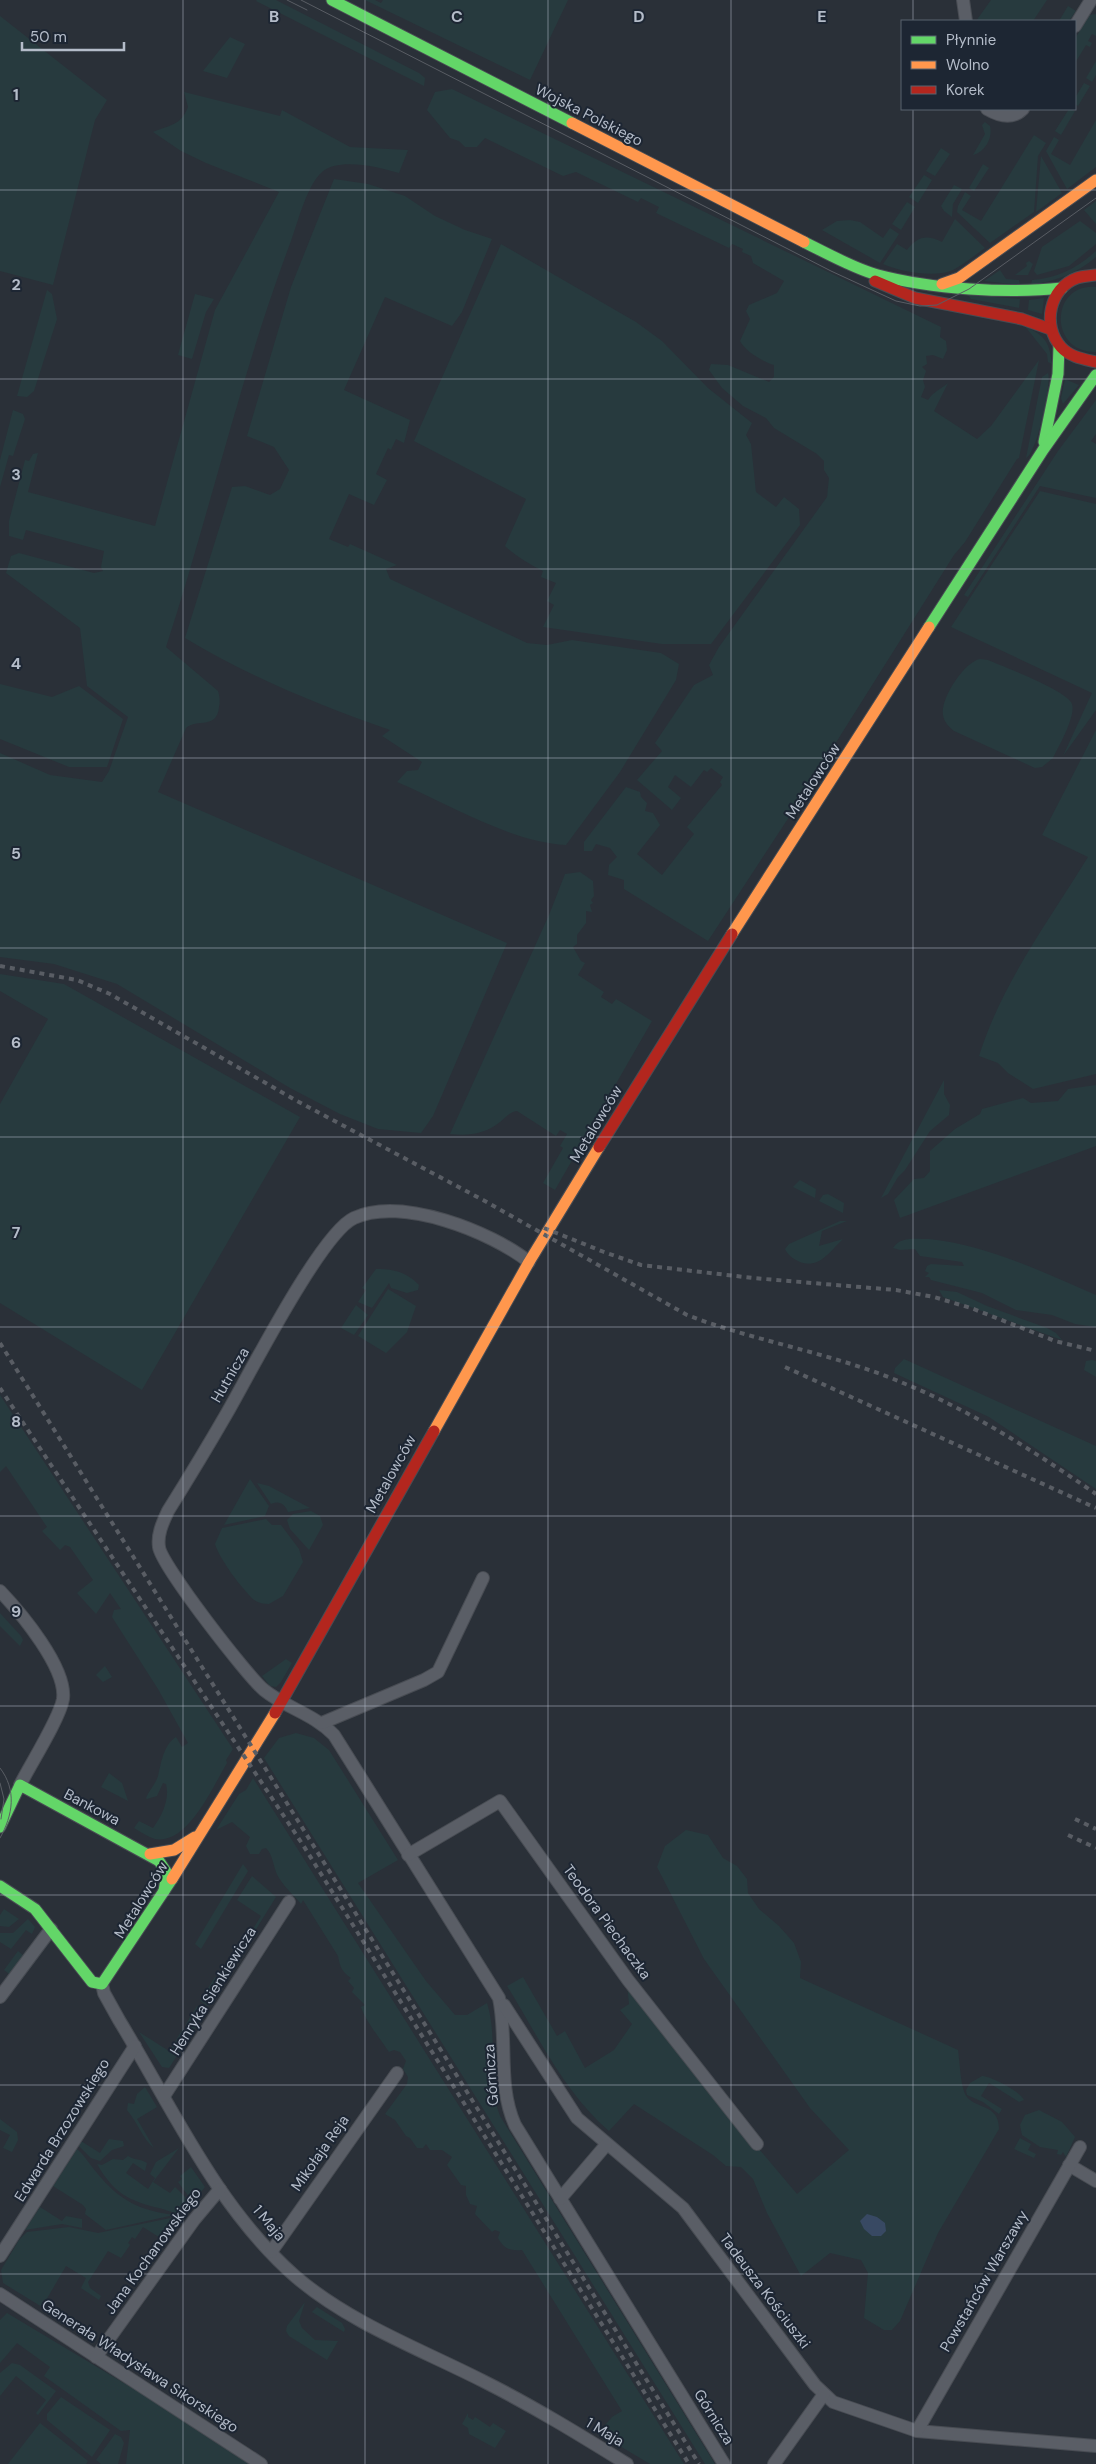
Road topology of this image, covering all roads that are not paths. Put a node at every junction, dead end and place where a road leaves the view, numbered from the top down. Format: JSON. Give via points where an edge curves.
{"nodes":[{"id":1,"x":332,"y":0,"type":"edge"},
{"id":2,"x":963,"y":0,"type":"edge"},
{"id":3,"x":1092,"y":4,"type":"edge"},
{"id":4,"x":966,"y":20,"type":"edge"},
{"id":5,"x":1076,"y":25,"type":"edge"},
{"id":6,"x":989,"y":110,"type":"edge"},
{"id":7,"x":1022,"y":110,"type":"edge"},
{"id":8,"x":1096,"y":180,"type":"edge"},
{"id":9,"x":832,"y":256,"type":"junction"},
{"id":10,"x":1094,"y":272,"type":"edge"},
{"id":11,"x":932,"y":284,"type":"junction"},
{"id":12,"x":1062,"y":288,"type":"junction"},
{"id":13,"x":1050,"y":329,"type":"junction"},
{"id":14,"x":1059,"y":346,"type":"junction"},
{"id":15,"x":1096,"y":362,"type":"edge"},
{"id":16,"x":1096,"y":375,"type":"edge"},
{"id":17,"x":1043,"y":450,"type":"junction"},
{"id":18,"x":529,"y":1262,"type":"junction"},
{"id":19,"x":483,"y":1578,"type":"dead end"},
{"id":20,"x":0,"y":1591,"type":"edge"},
{"id":21,"x":282,"y":1701,"type":"junction"},
{"id":22,"x":322,"y":1723,"type":"junction"},
{"id":23,"x":20,"y":1786,"type":"junction"},
{"id":24,"x":0,"y":1827,"type":"edge"},
{"id":25,"x":202,"y":1830,"type":"junction"},
{"id":26,"x":150,"y":1854,"type":"junction"},
{"id":27,"x":408,"y":1855,"type":"junction"},
{"id":28,"x":0,"y":1886,"type":"edge"},
{"id":29,"x":163,"y":1894,"type":"junction"},
{"id":30,"x":289,"y":1902,"type":"dead end"},
{"id":31,"x":51,"y":1929,"type":"junction"},
{"id":32,"x":102,"y":1984,"type":"junction"},
{"id":33,"x":0,"y":1997,"type":"edge"},
{"id":34,"x":499,"y":1998,"type":"junction"},
{"id":35,"x":527,"y":2042,"type":"junction"},
{"id":36,"x":504,"y":2044,"type":"junction"},
{"id":37,"x":135,"y":2046,"type":"junction"},
{"id":38,"x":397,"y":2073,"type":"dead end"},
{"id":39,"x":164,"y":2096,"type":"junction"},
{"id":40,"x":757,"y":2144,"type":"dead end"},
{"id":41,"x":606,"y":2145,"type":"junction"},
{"id":42,"x":1080,"y":2147,"type":"dead end"},
{"id":43,"x":1069,"y":2165,"type":"junction"},
{"id":44,"x":1096,"y":2181,"type":"edge"},
{"id":45,"x":220,"y":2189,"type":"junction"},
{"id":46,"x":560,"y":2199,"type":"junction"},
{"id":47,"x":271,"y":2252,"type":"junction"},
{"id":48,"x":0,"y":2256,"type":"edge"},
{"id":49,"x":2,"y":2300,"type":"edge"},
{"id":50,"x":96,"y":2357,"type":"junction"},
{"id":51,"x":824,"y":2394,"type":"junction"},
{"id":52,"x":918,"y":2431,"type":"junction"},
{"id":53,"x":1096,"y":2446,"type":"edge"},
{"id":54,"x":262,"y":2464,"type":"edge"},
{"id":55,"x":627,"y":2464,"type":"edge"},
{"id":56,"x":724,"y":2464,"type":"edge"},
{"id":57,"x":774,"y":2464,"type":"edge"}],
"edges":[{"from":1,"to":9,"type":"street","name":"Wojska Polskiego"},
{"from":2,"to":4,"type":"street"},
{"from":3,"to":5,"type":"street"},
{"from":6,"to":7,"type":"street","via":[[1004,116],[1013,116]]},
{"from":8,"to":11,"type":"street","via":[[959,278]]},
{"from":9,"to":11,"type":"street","via":[[877,274]]},
{"from":9,"to":13,"type":"street","via":[[871,279],[916,298],[1022,319]]},
{"from":10,"to":12,"type":"street","via":[[1074,279]]},
{"from":11,"to":12,"type":"street","via":[[1024,292]]},
{"from":12,"to":13,"type":"street","via":[[1052,304]]},
{"from":13,"to":14,"type":"street"},
{"from":14,"to":15,"type":"street","via":[[1082,361]]},
{"from":14,"to":17,"type":"street","via":[[1058,374]]},
{"from":16,"to":17,"type":"street","name":"Metalowców"},
{"from":17,"to":18,"type":"street","name":"Metalowców","via":[[671,1028]]},
{"from":18,"to":21,"type":"street","name":"Metalowców"},
{"from":18,"to":21,"type":"street","name":"Hutnicza","via":[[475,1232],[422,1214],[378,1212],[355,1218],[342,1226],[284,1313],[168,1511],[159,1537],[159,1548],[167,1566],[262,1689]]},
{"from":19,"to":22,"type":"street","via":[[438,1672]]},
{"from":20,"to":23,"type":"street","via":[[33,1632],[63,1685],[61,1706]]},
{"from":21,"to":22,"type":"street","name":"Górnicza"},
{"from":21,"to":25,"type":"street","name":"Metalowców"},
{"from":22,"to":27,"type":"street","name":"Górnicza","via":[[334,1735]]},
{"from":23,"to":24,"type":"street"},
{"from":23,"to":26,"type":"street","name":"Bankowa"},
{"from":25,"to":26,"type":"street","name":"Metalowców","via":[[175,1851]]},
{"from":25,"to":29,"type":"street","name":"Metalowców"},
{"from":26,"to":29,"type":"street","via":[[166,1868]]},
{"from":27,"to":34,"type":"street","name":"Górnicza"},
{"from":27,"to":40,"type":"street","name":"Teodora Piechaczka","via":[[500,1801],[628,1980]]},
{"from":28,"to":31,"type":"street","name":"1 Maja","via":[[35,1909]]},
{"from":29,"to":32,"type":"street","name":"Metalowców","via":[[130,1948]]},
{"from":30,"to":39,"type":"street","name":"Henryka Sienkiewicza"},
{"from":31,"to":32,"type":"street","name":"1 Maja","via":[[92,1982]]},
{"from":31,"to":33,"type":"street"},
{"from":32,"to":37,"type":"street","name":"1 Maja"},
{"from":34,"to":35,"type":"street","name":"Tadeusza Kościuszki"},
{"from":34,"to":36,"type":"street","name":"Górnicza"},
{"from":35,"to":36,"type":"street","via":[[514,2038]]},
{"from":35,"to":41,"type":"street","name":"Tadeusza Kościuszki","via":[[577,2118]]},
{"from":36,"to":46,"type":"street","name":"Górnicza","via":[[510,2115]]},
{"from":37,"to":39,"type":"street","name":"1 Maja"},
{"from":37,"to":48,"type":"street","name":"Edwarda Brzozowskiego"},
{"from":38,"to":47,"type":"street","name":"Mikołaja Reja"},
{"from":39,"to":45,"type":"street","name":"1 Maja"},
{"from":41,"to":46,"type":"street"},
{"from":41,"to":51,"type":"street","name":"Tadeusza Kościuszki","via":[[683,2208]]},
{"from":42,"to":43,"type":"street","name":"Powstańców Warszawy"},
{"from":43,"to":44,"type":"street"},
{"from":43,"to":52,"type":"street","name":"Powstańców Warszawy"},
{"from":45,"to":47,"type":"street","name":"1 Maja"},
{"from":45,"to":50,"type":"street","name":"Jana Kochanowskiego","via":[[194,2220]]},
{"from":46,"to":56,"type":"street","name":"Górnicza"},
{"from":47,"to":55,"type":"street","name":"1 Maja","via":[[295,2276],[340,2308],[505,2392]]},
{"from":49,"to":50,"type":"street","name":"Generała Władysława Sikorskiego"},
{"from":50,"to":54,"type":"street","name":"Generała Władysława Sikorskiego"},
{"from":51,"to":52,"type":"street","name":"Tadeusza Kościuszki","via":[[834,2402]]},
{"from":51,"to":57,"type":"street"},
{"from":52,"to":53,"type":"street","name":"Tadeusza Kościuszki"}]}
